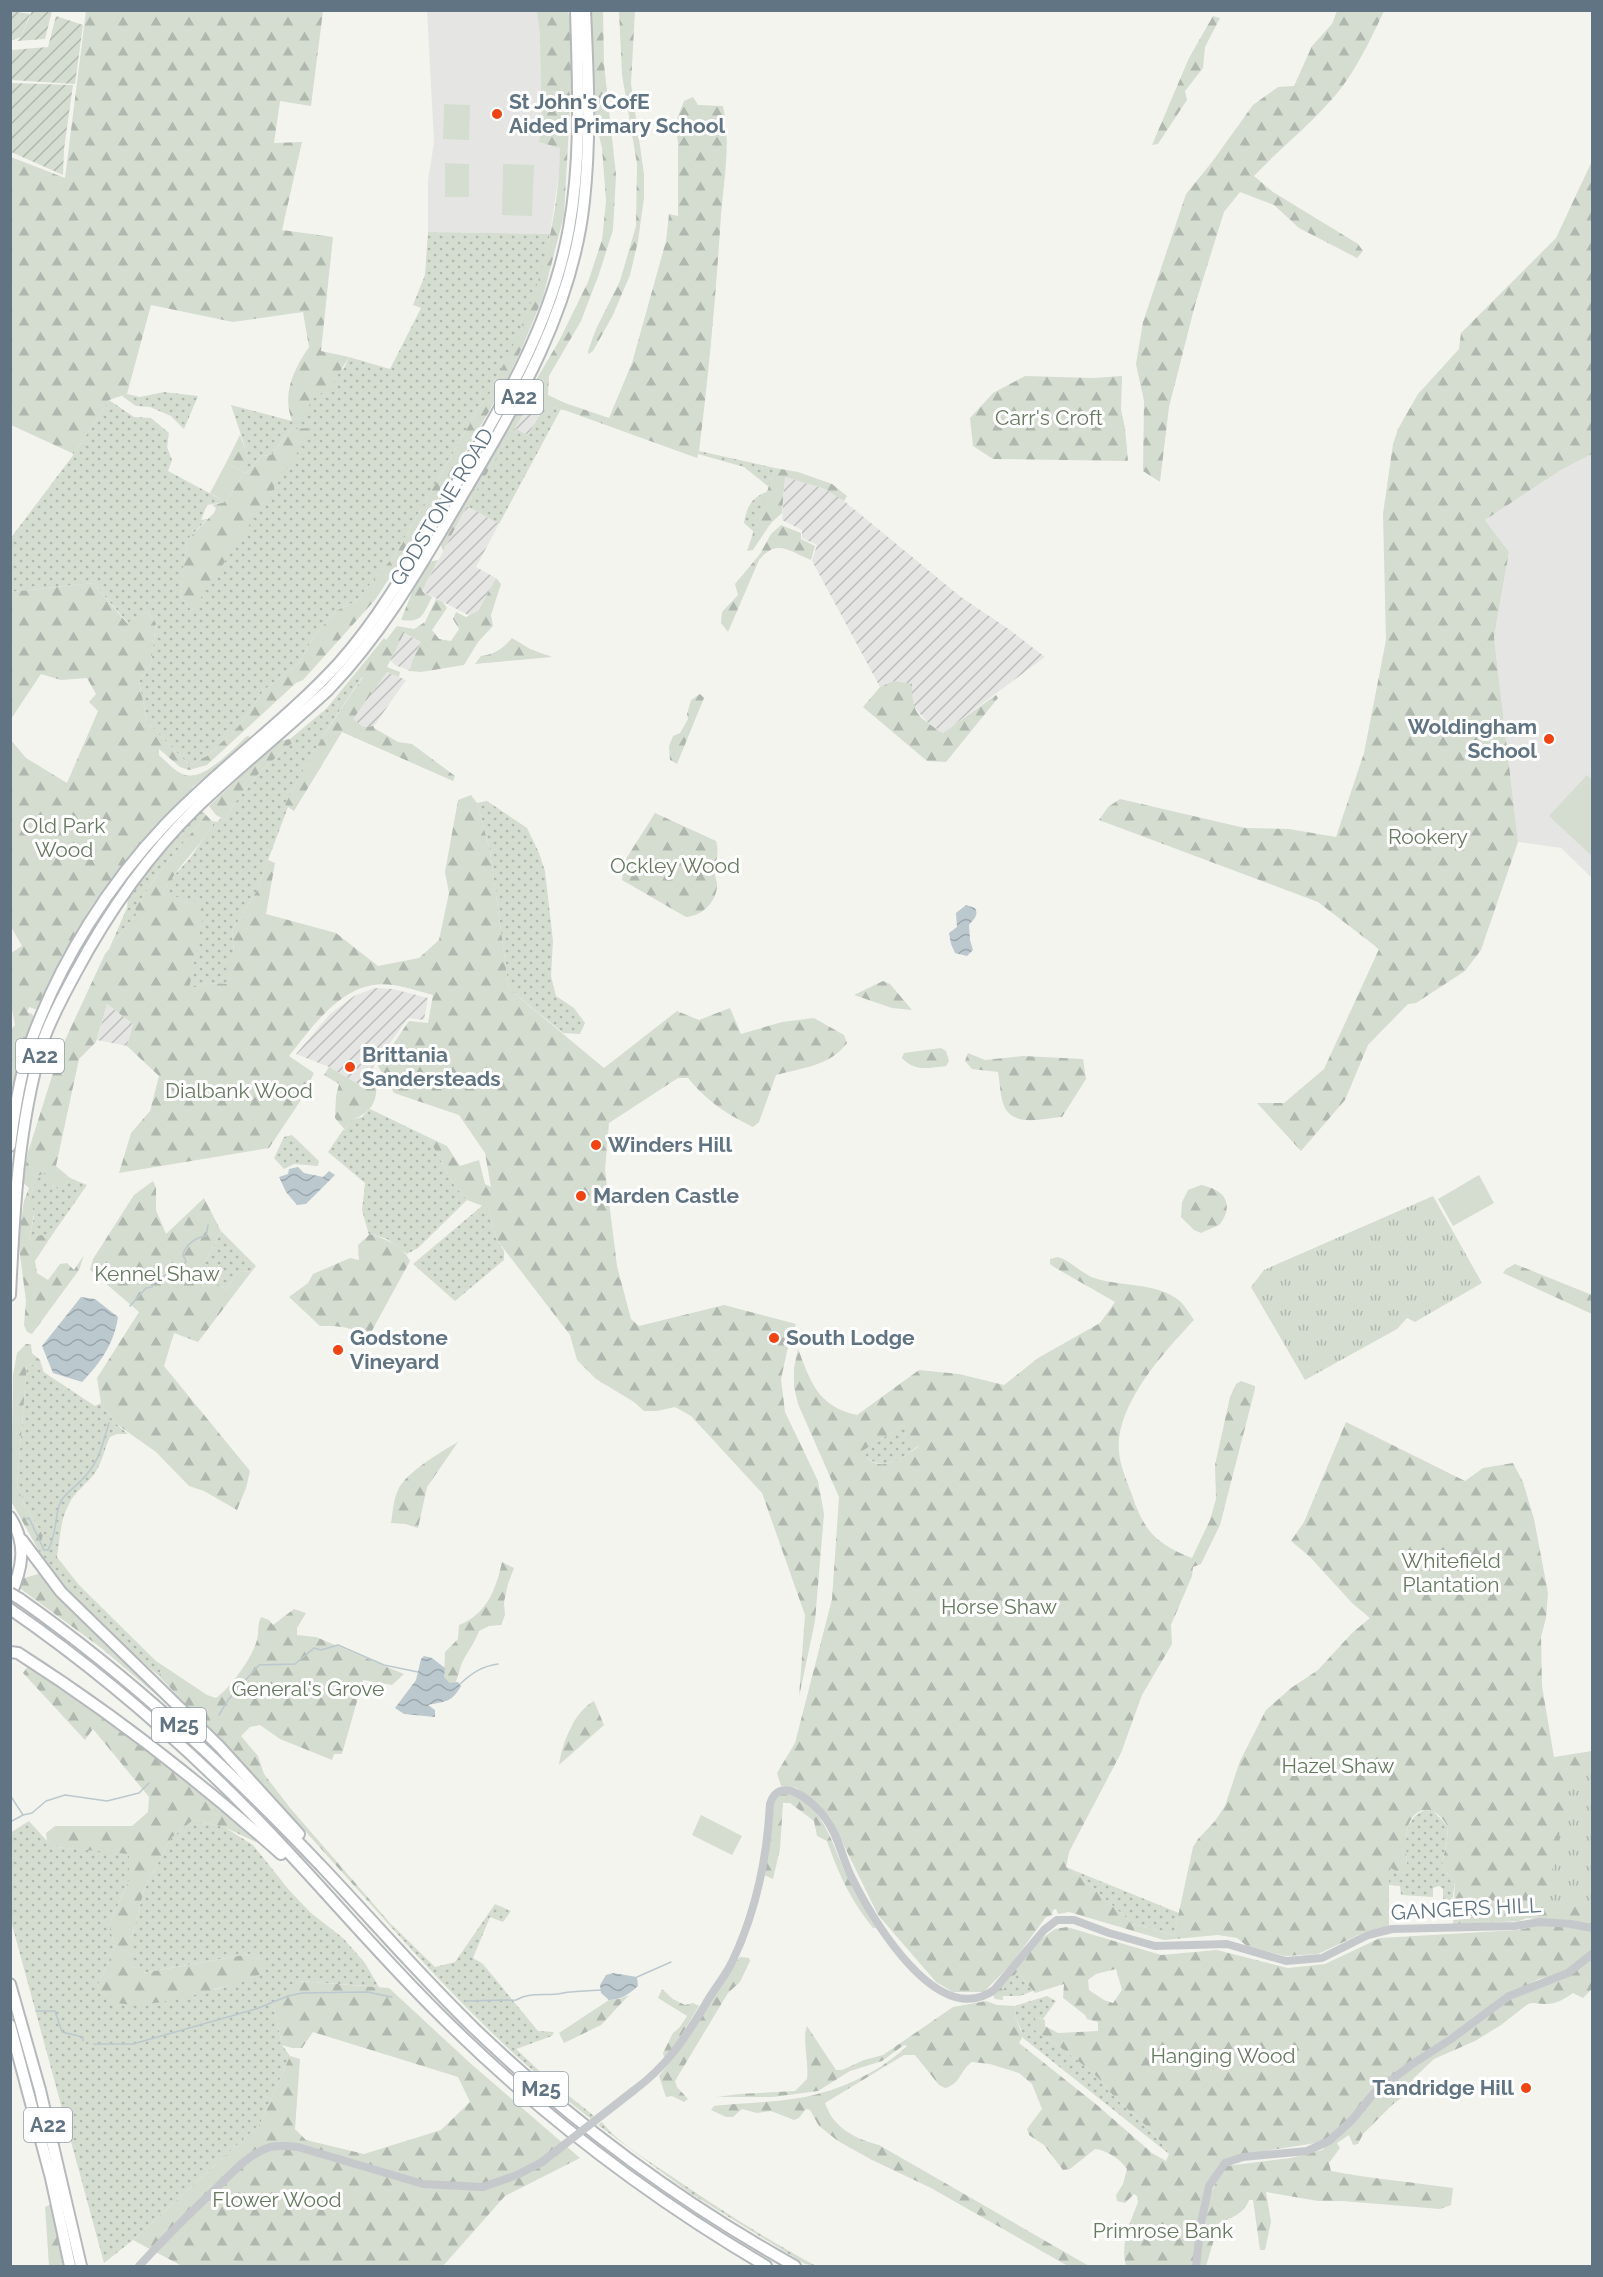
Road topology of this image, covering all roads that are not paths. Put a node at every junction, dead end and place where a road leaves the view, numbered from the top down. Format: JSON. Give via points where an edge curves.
{"nodes":[{"id":1,"x":576,"y":10,"type":"edge"},
{"id":2,"x":585,"y":10,"type":"edge"},
{"id":3,"x":10,"y":1146,"type":"edge"},
{"id":4,"x":10,"y":1295,"type":"edge"},
{"id":5,"x":10,"y":1516,"type":"edge"},
{"id":6,"x":22,"y":1540,"type":"junction"},
{"id":7,"x":14,"y":1596,"type":"edge"},
{"id":8,"x":12,"y":1611,"type":"edge"},
{"id":9,"x":10,"y":1652,"type":"edge"},
{"id":10,"x":323,"y":1868,"type":"junction"},
{"id":11,"x":308,"y":1875,"type":"junction"},
{"id":12,"x":1593,"y":1928,"type":"edge"},
{"id":13,"x":1593,"y":1954,"type":"edge"},
{"id":14,"x":10,"y":1984,"type":"edge"},
{"id":15,"x":10,"y":2025,"type":"edge"},
{"id":16,"x":70,"y":2266,"type":"edge"},
{"id":17,"x":81,"y":2266,"type":"edge"},
{"id":18,"x":139,"y":2266,"type":"edge"},
{"id":19,"x":766,"y":2266,"type":"edge"},
{"id":20,"x":795,"y":2266,"type":"edge"},
{"id":21,"x":1196,"y":2266,"type":"edge"}],
"edges":[{"from":1,"to":3,"type":"highway","name":"GODSTONE ROAD","number":"A22","via":[[578,128],[569,231],[538,332],[497,415],[402,576],[358,640],[319,684],[166,824],[101,905],[55,987],[32,1038]]},
{"from":2,"to":4,"type":"highway","name":"GODSTONE ROAD","number":"A22","via":[[589,134],[582,211],[571,267],[548,337],[530,376],[407,588],[367,645],[329,689],[198,807],[143,866],[89,948],[43,1043],[15,1192]]},
{"from":5,"to":6,"type":"highway"},
{"from":6,"to":7,"type":"highway"},
{"from":6,"to":10,"type":"highway","number":"M25","via":[[61,1592],[235,1763],[295,1829]]},
{"from":7,"to":10,"type":"highway","number":"M25","via":[[97,1656],[168,1716]]},
{"from":8,"to":11,"type":"highway","number":"M25","via":[[111,1684],[174,1739]]},
{"from":9,"to":11,"type":"highway","number":"M25","via":[[18,1653],[65,1683],[146,1741]]},
{"from":10,"to":20,"type":"highway","number":"M25","via":[[439,1994],[558,2103],[678,2194]]},
{"from":11,"to":19,"type":"highway","number":"M25","via":[[439,2014],[535,2103],[641,2186]]},
{"from":12,"to":18,"type":"street","name":"GANGERS HILL","bridge":true,"via":[[1540,1922],[1392,1929],[1368,1935],[1322,1958],[1286,1961],[1227,1944],[1155,1946],[1074,1920],[1057,1920],[986,1996],[954,1997],[934,1987],[888,1938],[851,1876],[826,1818],[794,1791],[780,1791],[770,1804],[761,1883],[752,1915],[731,1963],[691,2029],[666,2063],[542,2162],[483,2187],[423,2184],[298,2147],[270,2147],[224,2180]]},
{"from":13,"to":21,"type":"street","via":[[1568,1973],[1509,1996],[1411,2064],[1374,2093],[1329,2141],[1307,2151],[1243,2157],[1225,2163],[1209,2186]]},
{"from":14,"to":17,"type":"highway","number":"A22","via":[[40,2090]]},
{"from":15,"to":16,"type":"highway","number":"A22"}]}
